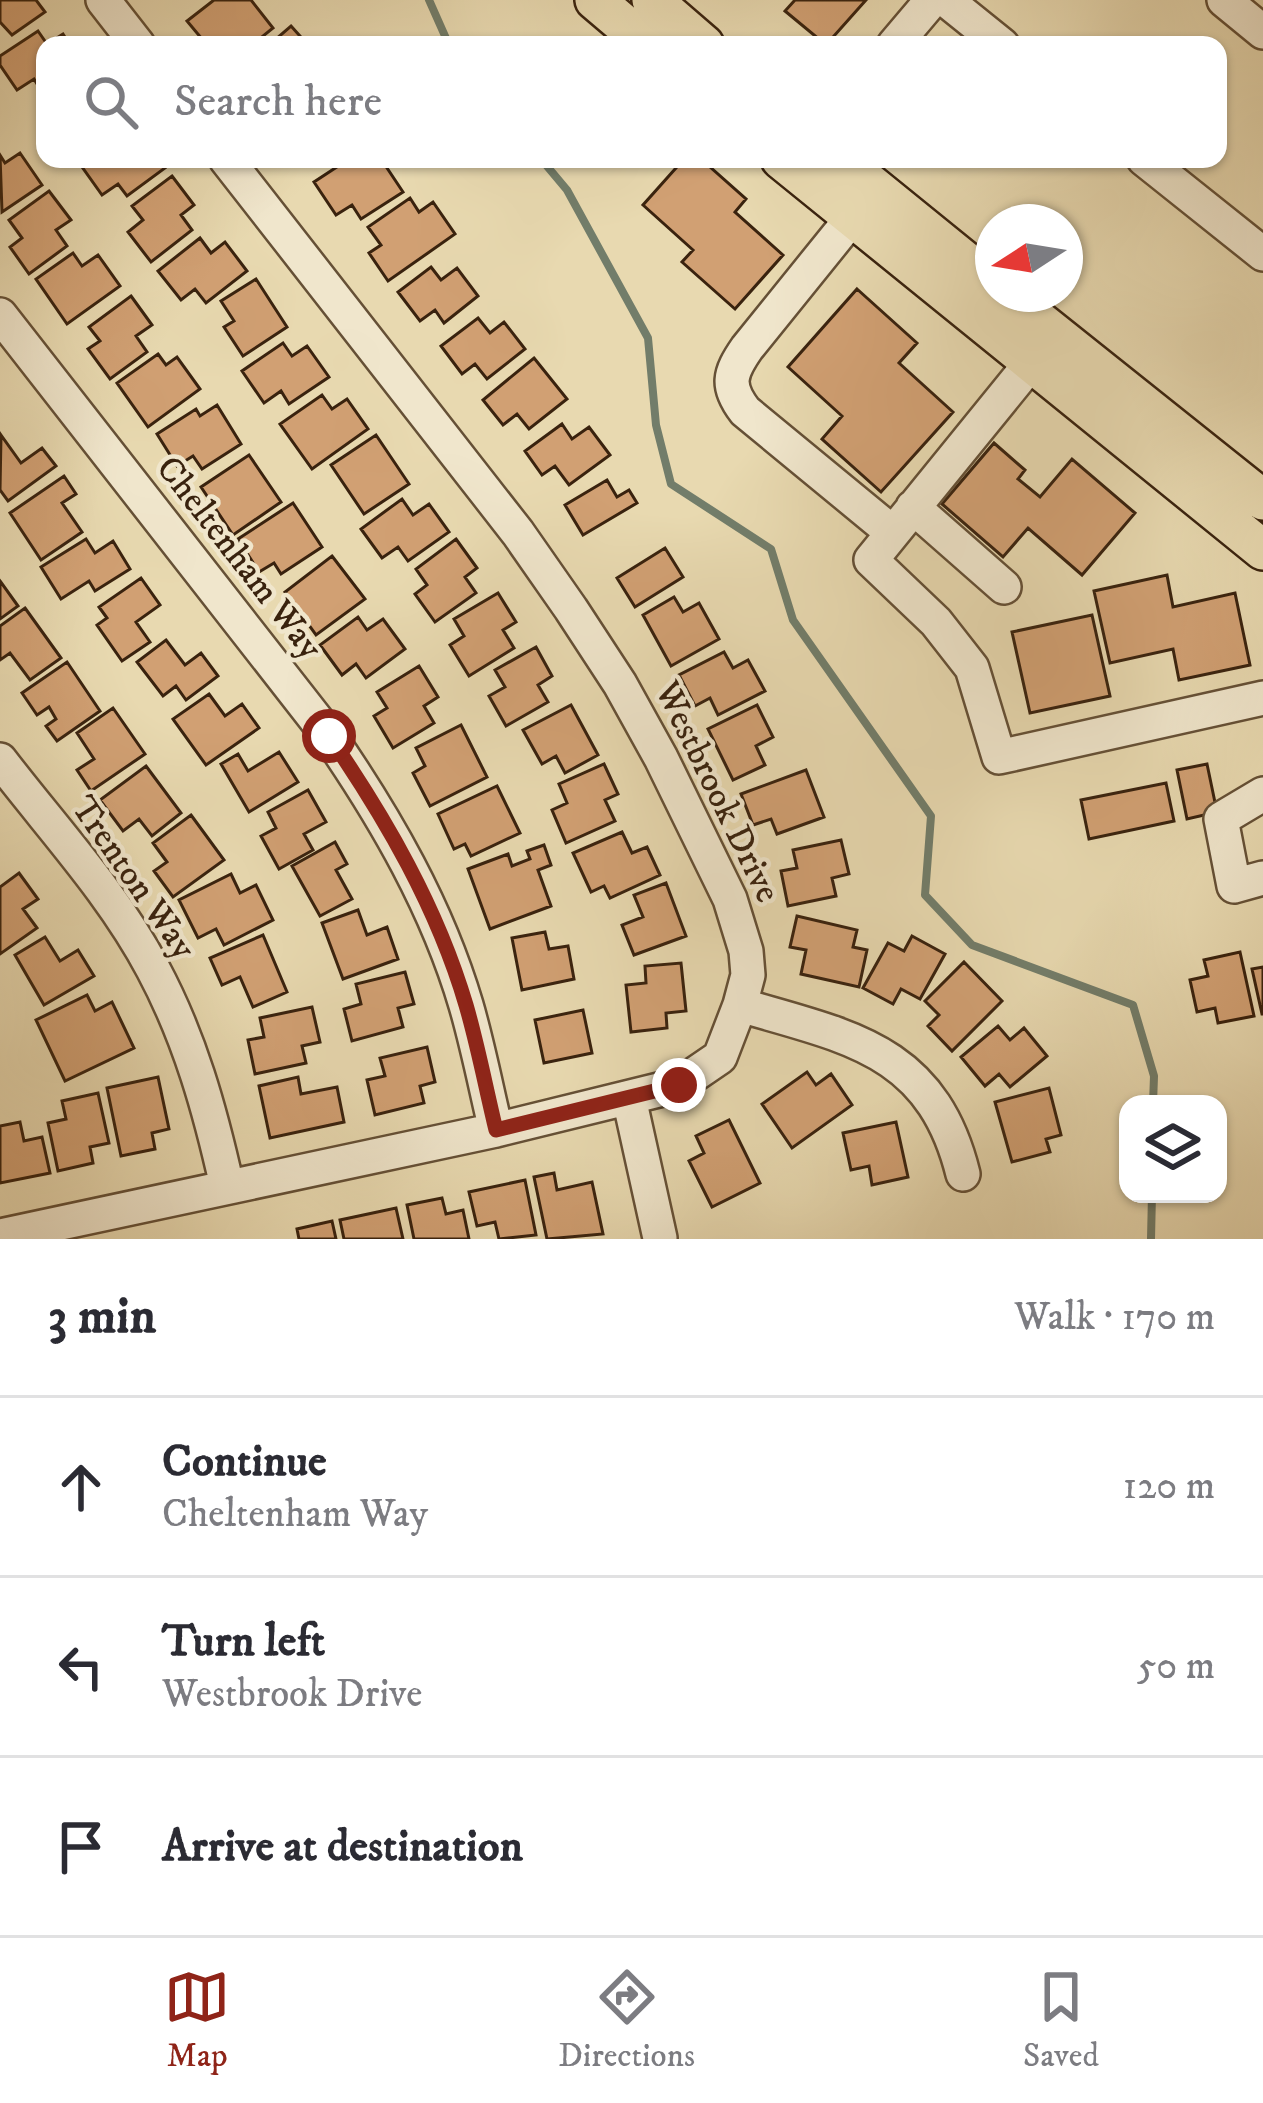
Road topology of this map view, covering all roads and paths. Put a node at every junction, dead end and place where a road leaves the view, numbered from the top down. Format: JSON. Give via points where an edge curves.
{"nodes":[{"id":1,"x":103,"y":0,"type":"edge"},
{"id":2,"x":595,"y":0,"type":"edge"},
{"id":3,"x":652,"y":0,"type":"edge"},
{"id":4,"x":932,"y":0,"type":"edge"},
{"id":5,"x":946,"y":0,"type":"edge"},
{"id":6,"x":1224,"y":0,"type":"edge"},
{"id":7,"x":1263,"y":32,"type":"edge"},
{"id":8,"x":131,"y":36,"type":"edge"},
{"id":9,"x":637,"y":36,"type":"edge"},
{"id":10,"x":694,"y":36,"type":"edge"},
{"id":11,"x":902,"y":36,"type":"edge"},
{"id":12,"x":991,"y":36,"type":"edge"},
{"id":13,"x":233,"y":168,"type":"edge"},
{"id":14,"x":797,"y":168,"type":"edge"},
{"id":15,"x":849,"y":168,"type":"edge"},
{"id":16,"x":1155,"y":168,"type":"edge"},
{"id":17,"x":852,"y":218,"type":"junction"},
{"id":18,"x":1263,"y":254,"type":"edge"},
{"id":19,"x":975,"y":269,"type":"edge"},
{"id":20,"x":1028,"y":312,"type":"edge"},
{"id":21,"x":0,"y":315,"type":"edge"},
{"id":22,"x":1031,"y":363,"type":"junction"},
{"id":23,"x":1263,"y":500,"type":"edge"},
{"id":24,"x":903,"y":520,"type":"junction"},
{"id":25,"x":1263,"y":550,"type":"edge"},
{"id":26,"x":1004,"y":587,"type":"dead end"},
{"id":27,"x":1263,"y":698,"type":"edge"},
{"id":28,"x":0,"y":760,"type":"edge"},
{"id":29,"x":1263,"y":794,"type":"edge"},
{"id":30,"x":1263,"y":878,"type":"edge"},
{"id":31,"x":740,"y":1005,"type":"junction"},
{"id":32,"x":629,"y":1098,"type":"junction"},
{"id":33,"x":496,"y":1130,"type":"junction"},
{"id":34,"x":963,"y":1174,"type":"dead end"},
{"id":35,"x":227,"y":1186,"type":"junction"},
{"id":36,"x":0,"y":1236,"type":"edge"},
{"id":37,"x":660,"y":1238,"type":"edge"}],
"edges":[{"from":1,"to":8,"type":"street"},
{"from":2,"to":9,"type":"main road"},
{"from":3,"to":10,"type":"main road"},
{"from":4,"to":11,"type":"street"},
{"from":5,"to":12,"type":"street"},
{"from":6,"to":7,"type":"street"},
{"from":13,"to":31,"type":"street","name":"Westbrook Drive","via":[[518,533],[620,684],[740,925],[748,975]]},
{"from":14,"to":17,"type":"main road"},
{"from":15,"to":19,"type":"main road"},
{"from":16,"to":18,"type":"street"},
{"from":17,"to":22,"type":"main road"},
{"from":17,"to":24,"type":"street","via":[[747,348],[731,371],[730,391],[745,411]]},
{"from":20,"to":23,"type":"main road"},
{"from":21,"to":33,"type":"street","name":"Cheltenham Way","via":[[379,808],[443,940]]},
{"from":22,"to":24,"type":"street"},
{"from":22,"to":25,"type":"main road"},
{"from":24,"to":26,"type":"street"},
{"from":24,"to":27,"type":"street","via":[[871,560],[972,668],[999,757]]},
{"from":28,"to":35,"type":"street","name":"Trenton Way","via":[[152,967],[205,1090]]},
{"from":29,"to":30,"type":"street","via":[[1221,819],[1234,886]]},
{"from":31,"to":32,"type":"street","name":"Westbrook Drive","via":[[708,1068]]},
{"from":31,"to":34,"type":"street","via":[[859,1040],[888,1057],[938,1109]]},
{"from":32,"to":33,"type":"street","name":"Westbrook Drive"},
{"from":32,"to":37,"type":"street"},
{"from":33,"to":35,"type":"street","name":"Westbrook Drive"},
{"from":35,"to":36,"type":"street","name":"Westbrook Drive"}]}
